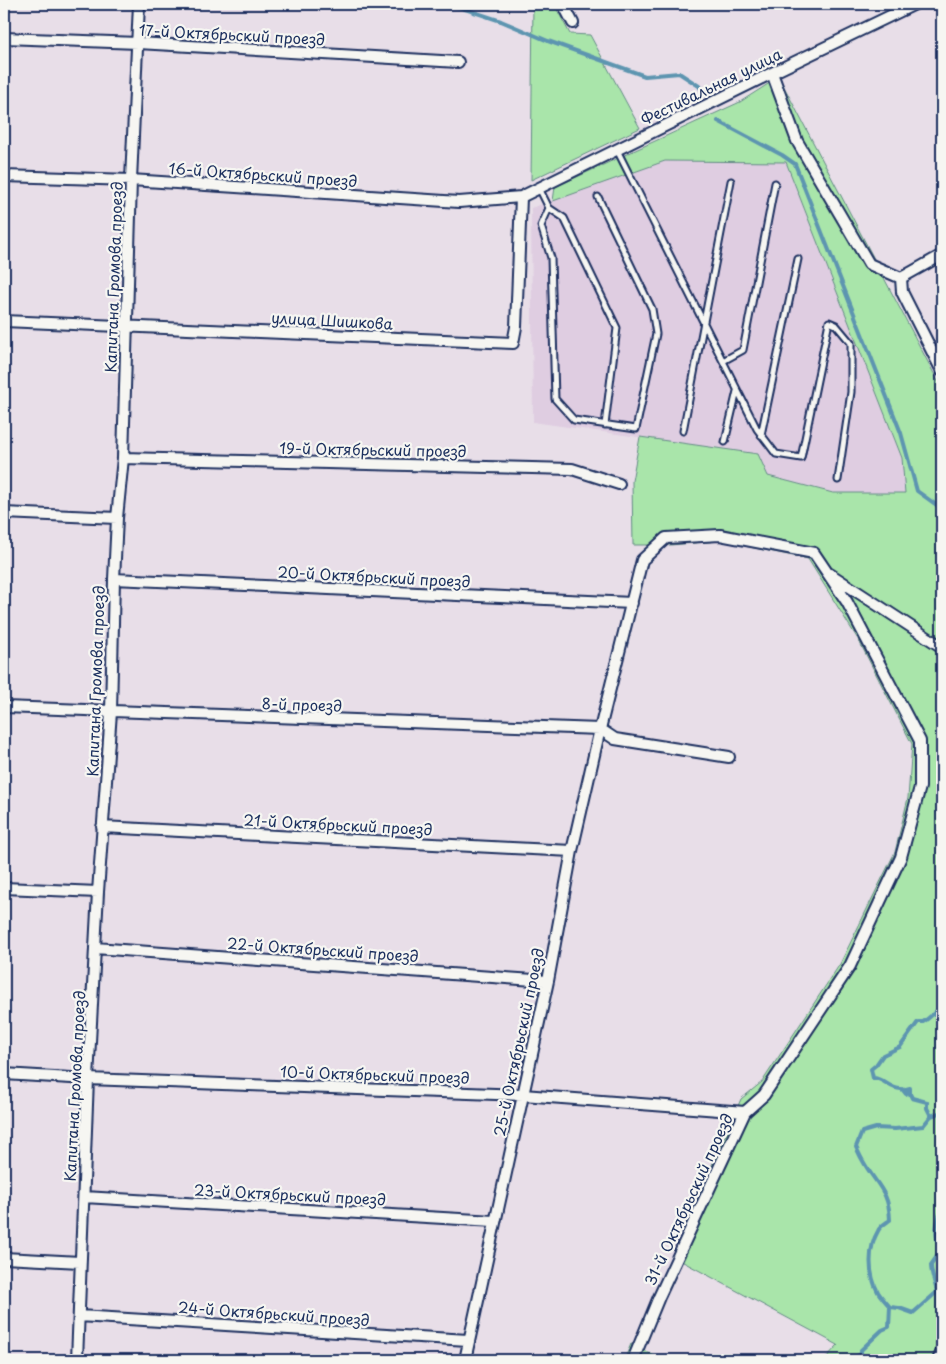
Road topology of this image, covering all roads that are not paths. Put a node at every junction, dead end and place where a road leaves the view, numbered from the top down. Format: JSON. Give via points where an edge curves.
{"nodes":[{"id":1,"x":140,"y":4,"type":"edge"},
{"id":2,"x":563,"y":4,"type":"edge"},
{"id":3,"x":916,"y":4,"type":"edge"},
{"id":4,"x":573,"y":23,"type":"dead end"},
{"id":5,"x":4,"y":38,"type":"edge"},
{"id":6,"x":138,"y":44,"type":"junction"},
{"id":7,"x":458,"y":62,"type":"dead end"},
{"id":8,"x":772,"y":73,"type":"junction"},
{"id":9,"x":616,"y":150,"type":"junction"},
{"id":10,"x":4,"y":176,"type":"edge"},
{"id":11,"x":131,"y":180,"type":"junction"},
{"id":12,"x":731,"y":182,"type":"dead end"},
{"id":13,"x":775,"y":183,"type":"dead end"},
{"id":14,"x":538,"y":188,"type":"junction"},
{"id":15,"x":521,"y":197,"type":"junction"},
{"id":16,"x":598,"y":197,"type":"dead end"},
{"id":17,"x":549,"y":208,"type":"junction"},
{"id":18,"x":942,"y":255,"type":"edge"},
{"id":19,"x":798,"y":260,"type":"dead end"},
{"id":20,"x":901,"y":278,"type":"junction"},
{"id":21,"x":4,"y":321,"type":"edge"},
{"id":22,"x":704,"y":323,"type":"junction"},
{"id":23,"x":126,"y":326,"type":"junction"},
{"id":24,"x":723,"y":361,"type":"junction"},
{"id":25,"x":942,"y":370,"type":"edge"},
{"id":26,"x":737,"y":390,"type":"junction"},
{"id":27,"x":605,"y":425,"type":"junction"},
{"id":28,"x":683,"y":432,"type":"dead end"},
{"id":29,"x":761,"y":435,"type":"junction"},
{"id":30,"x":725,"y":442,"type":"dead end"},
{"id":31,"x":123,"y":458,"type":"junction"},
{"id":32,"x":838,"y":480,"type":"dead end"},
{"id":33,"x":619,"y":484,"type":"dead end"},
{"id":34,"x":4,"y":513,"type":"edge"},
{"id":35,"x":117,"y":518,"type":"junction"},
{"id":36,"x":642,"y":560,"type":"joint"},
{"id":37,"x":827,"y":572,"type":"junction"},
{"id":38,"x":114,"y":580,"type":"junction"},
{"id":39,"x":632,"y":603,"type":"junction"},
{"id":40,"x":942,"y":647,"type":"edge"},
{"id":41,"x":4,"y":707,"type":"edge"},
{"id":42,"x":111,"y":712,"type":"junction"},
{"id":43,"x":600,"y":729,"type":"junction"},
{"id":44,"x":729,"y":757,"type":"dead end"},
{"id":45,"x":102,"y":827,"type":"junction"},
{"id":46,"x":572,"y":851,"type":"junction"},
{"id":47,"x":4,"y":888,"type":"edge"},
{"id":48,"x":98,"y":892,"type":"junction"},
{"id":49,"x":96,"y":948,"type":"junction"},
{"id":50,"x":548,"y":981,"type":"junction"},
{"id":51,"x":4,"y":1074,"type":"edge"},
{"id":52,"x":88,"y":1079,"type":"junction"},
{"id":53,"x":523,"y":1095,"type":"junction"},
{"id":54,"x":745,"y":1112,"type":"junction"},
{"id":55,"x":84,"y":1197,"type":"junction"},
{"id":56,"x":494,"y":1221,"type":"junction"},
{"id":57,"x":4,"y":1258,"type":"edge"},
{"id":58,"x":80,"y":1262,"type":"junction"},
{"id":59,"x":79,"y":1316,"type":"junction"},
{"id":60,"x":468,"y":1340,"type":"junction"},
{"id":61,"x":942,"y":1350,"type":"edge"},
{"id":62,"x":77,"y":1360,"type":"edge"},
{"id":63,"x":465,"y":1360,"type":"edge"},
{"id":64,"x":633,"y":1360,"type":"edge"},
{"id":65,"x":938,"y":1360,"type":"edge"}],
"edges":[{"from":1,"to":6,"type":"street","name":"Капитана Громова проезд"},
{"from":2,"to":4,"type":"street"},
{"from":3,"to":8,"type":"street","name":"Фестивальная улица"},
{"from":5,"to":6,"type":"street","name":"17-й Октябрьский проезд"},
{"from":6,"to":7,"type":"street","name":"17-й Октябрьский проезд"},
{"from":6,"to":11,"type":"street","name":"Капитана Громова проезд"},
{"from":8,"to":9,"type":"street","name":"Фестивальная улица"},
{"from":8,"to":20,"type":"street","via":[[797,141],[869,264]]},
{"from":9,"to":14,"type":"street","name":"Фестивальная улица"},
{"from":9,"to":22,"type":"lane"},
{"from":10,"to":11,"type":"street","name":"16-й Октябрьский проезд"},
{"from":11,"to":15,"type":"street","name":"16-й Октябрьский проезд","via":[[459,202]]},
{"from":11,"to":23,"type":"street","name":"Капитана Громова проезд"},
{"from":12,"to":22,"type":"lane"},
{"from":13,"to":24,"type":"lane","via":[[743,350]]},
{"from":14,"to":15,"type":"street","name":"Фестивальная улица"},
{"from":14,"to":17,"type":"lane"},
{"from":15,"to":23,"type":"street","name":"улица Шишкова","via":[[513,342]]},
{"from":16,"to":27,"type":"lane","via":[[652,310],[656,334],[636,429]]},
{"from":17,"to":27,"type":"lane","via":[[564,218],[617,328]]},
{"from":17,"to":27,"type":"lane","via":[[541,226],[551,258],[555,399],[574,420]]},
{"from":18,"to":20,"type":"street"},
{"from":19,"to":29,"type":"lane"},
{"from":20,"to":25,"type":"street","via":[[902,292]]},
{"from":21,"to":23,"type":"street","name":"улица Шишкова"},
{"from":22,"to":24,"type":"lane"},
{"from":22,"to":28,"type":"lane"},
{"from":23,"to":31,"type":"street","name":"Капитана Громова проезд"},
{"from":24,"to":26,"type":"lane"},
{"from":26,"to":29,"type":"lane"},
{"from":26,"to":30,"type":"lane"},
{"from":29,"to":32,"type":"lane","via":[[776,454],[801,458],[829,322],[836,325],[851,343],[852,392]]},
{"from":31,"to":33,"type":"street","name":"19-й Октябрьский проезд","via":[[572,469]]},
{"from":31,"to":35,"type":"street","name":"Капитана Громова проезд"},
{"from":34,"to":35,"type":"street"},
{"from":35,"to":38,"type":"street","name":"Капитана Громова проезд"},
{"from":36,"to":37,"type":"street","name":"31-й Октябрьский проезд","via":[[666,538],[720,535],[814,553]]},
{"from":36,"to":39,"type":"street","name":"25-й Октябрьский проезд"},
{"from":37,"to":40,"type":"street"},
{"from":37,"to":54,"type":"street","name":"31-й Октябрьский проезд","via":[[847,602],[920,741],[920,787],[901,857],[850,966],[764,1095]]},
{"from":38,"to":39,"type":"street","name":"20-й Октябрьский проезд"},
{"from":38,"to":42,"type":"street","name":"Капитана Громова проезд"},
{"from":39,"to":43,"type":"street","name":"25-й Октябрьский проезд"},
{"from":41,"to":42,"type":"street","name":"8-й проезд"},
{"from":42,"to":43,"type":"street","name":"8-й проезд"},
{"from":42,"to":45,"type":"street","name":"Капитана Громова проезд"},
{"from":43,"to":44,"type":"street","via":[[615,739]]},
{"from":43,"to":46,"type":"street","name":"25-й Октябрьский проезд"},
{"from":45,"to":46,"type":"street","name":"21-й Октябрьский проезд"},
{"from":45,"to":48,"type":"street","name":"Капитана Громова проезд"},
{"from":46,"to":50,"type":"street","name":"25-й Октябрьский проезд"},
{"from":47,"to":48,"type":"street"},
{"from":48,"to":49,"type":"street","name":"Капитана Громова проезд"},
{"from":49,"to":50,"type":"street","name":"22-й Октябрьский проезд"},
{"from":49,"to":52,"type":"street","name":"Капитана Громова проезд"},
{"from":50,"to":53,"type":"street","name":"25-й Октябрьский проезд"},
{"from":51,"to":52,"type":"street","name":"10-й Октябрьский проезд"},
{"from":52,"to":53,"type":"street","name":"10-й Октябрьский проезд"},
{"from":52,"to":55,"type":"street","name":"Капитана Громова проезд"},
{"from":53,"to":54,"type":"street","name":"10-й Октябрьский проезд"},
{"from":53,"to":56,"type":"street","name":"25-й Октябрьский проезд"},
{"from":54,"to":64,"type":"street","name":"31-й Октябрьский проезд"},
{"from":55,"to":56,"type":"street","name":"23-й Октябрьский проезд"},
{"from":55,"to":58,"type":"street","name":"Капитана Громова проезд"},
{"from":56,"to":60,"type":"street","name":"25-й Октябрьский проезд"},
{"from":57,"to":58,"type":"street"},
{"from":58,"to":59,"type":"street","name":"Капитана Громова проезд"},
{"from":59,"to":60,"type":"street","name":"24-й Октябрьский проезд"},
{"from":59,"to":62,"type":"street","name":"Капитана Громова проезд"},
{"from":60,"to":63,"type":"street","name":"25-й Октябрьский проезд"},
{"from":61,"to":65,"type":"street"}]}
